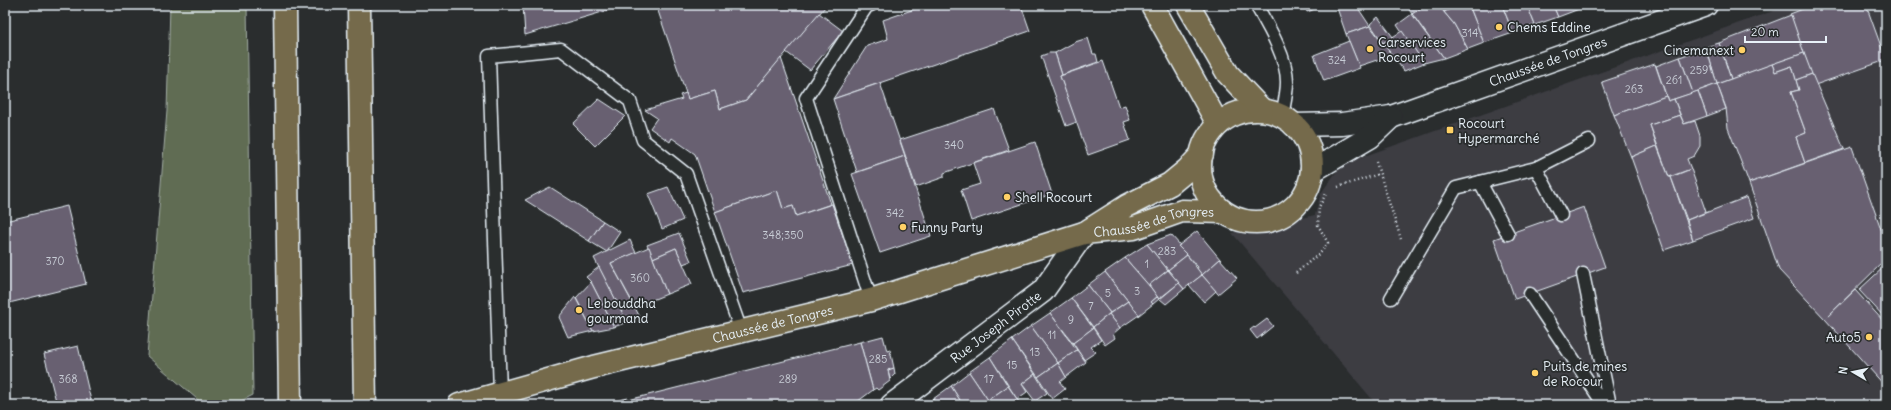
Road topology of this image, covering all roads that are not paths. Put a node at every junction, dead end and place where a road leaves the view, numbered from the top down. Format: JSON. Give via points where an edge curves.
{"nodes":[{"id":1,"x":286,"y":5,"type":"edge"},
{"id":2,"x":359,"y":5,"type":"edge"},
{"id":3,"x":871,"y":5,"type":"edge"},
{"id":4,"x":1152,"y":5,"type":"edge"},
{"id":5,"x":1188,"y":5,"type":"edge"},
{"id":6,"x":1256,"y":5,"type":"edge"},
{"id":7,"x":1706,"y":5,"type":"edge"},
{"id":8,"x":1279,"y":117,"type":"junction"},
{"id":9,"x":1391,"y":117,"type":"junction"},
{"id":10,"x":1218,"y":124,"type":"junction"},
{"id":11,"x":1589,"y":141,"type":"dead end"},
{"id":12,"x":1202,"y":154,"type":"junction"},
{"id":13,"x":1536,"y":168,"type":"junction"},
{"id":14,"x":1312,"y":171,"type":"junction"},
{"id":15,"x":1480,"y":182,"type":"junction"},
{"id":16,"x":1224,"y":212,"type":"junction"},
{"id":17,"x":1561,"y":215,"type":"dead end"},
{"id":18,"x":1084,"y":233,"type":"junction"},
{"id":19,"x":1508,"y":234,"type":"dead end"},
{"id":20,"x":1583,"y":274,"type":"dead end"},
{"id":21,"x":1530,"y":294,"type":"dead end"},
{"id":22,"x":1391,"y":298,"type":"dead end"},
{"id":23,"x":871,"y":300,"type":"junction"},
{"id":24,"x":741,"y":331,"type":"junction"},
{"id":25,"x":500,"y":393,"type":"junction"},
{"id":26,"x":465,"y":404,"type":"edge"},
{"id":27,"x":290,"y":405,"type":"edge"},
{"id":28,"x":365,"y":405,"type":"edge"},
{"id":29,"x":892,"y":405,"type":"edge"},
{"id":30,"x":1604,"y":405,"type":"edge"},
{"id":31,"x":1610,"y":405,"type":"edge"}],
"edges":[{"from":1,"to":27,"type":"main road"},
{"from":2,"to":28,"type":"main road"},
{"from":3,"to":23,"type":"lane","via":[[867,6],[806,98]]},
{"from":4,"to":10,"type":"main road"},
{"from":5,"to":8,"type":"main road","via":[[1228,74]]},
{"from":6,"to":8,"type":"lane","via":[[1270,29],[1285,69],[1286,91]]},
{"from":7,"to":9,"type":"main road","name":"Chaussée de Tongres"},
{"from":8,"to":9,"type":"main road","name":"Chaussée de Tongres","via":[[1342,124]]},
{"from":8,"to":10,"type":"main road","via":[[1239,113]]},
{"from":8,"to":14,"type":"main road","via":[[1304,136],[1310,150]]},
{"from":9,"to":14,"type":"main road","name":"Chaussée de Tongres","via":[[1370,137]]},
{"from":10,"to":12,"type":"main road","via":[[1208,138]]},
{"from":11,"to":13,"type":"lane"},
{"from":12,"to":16,"type":"main road","via":[[1200,171],[1204,188]]},
{"from":12,"to":18,"type":"main road","name":"Chaussée de Tongres","via":[[1170,184],[1127,206]]},
{"from":13,"to":15,"type":"lane"},
{"from":13,"to":17,"type":"lane"},
{"from":14,"to":16,"type":"main road","via":[[1307,191],[1295,208],[1273,220],[1248,222]]},
{"from":15,"to":19,"type":"lane"},
{"from":15,"to":22,"type":"lane","via":[[1456,188]]},
{"from":16,"to":18,"type":"main road","name":"Chaussée de Tongres","via":[[1182,211],[1134,228]]},
{"from":18,"to":23,"type":"main road","name":"Chaussée de Tongres"},
{"from":18,"to":29,"type":"main road","name":"Rue Joseph Pirotte","via":[[1043,292]]},
{"from":20,"to":31,"type":"lane"},
{"from":21,"to":30,"type":"lane"},
{"from":23,"to":24,"type":"main road","name":"Chaussée de Tongres"},
{"from":24,"to":25,"type":"main road","name":"Chaussée de Tongres"},
{"from":24,"to":25,"type":"lane","via":[[686,174],[643,140],[630,101],[561,49],[489,56]]},
{"from":25,"to":26,"type":"main road","name":"Chaussée de Tongres"}]}
